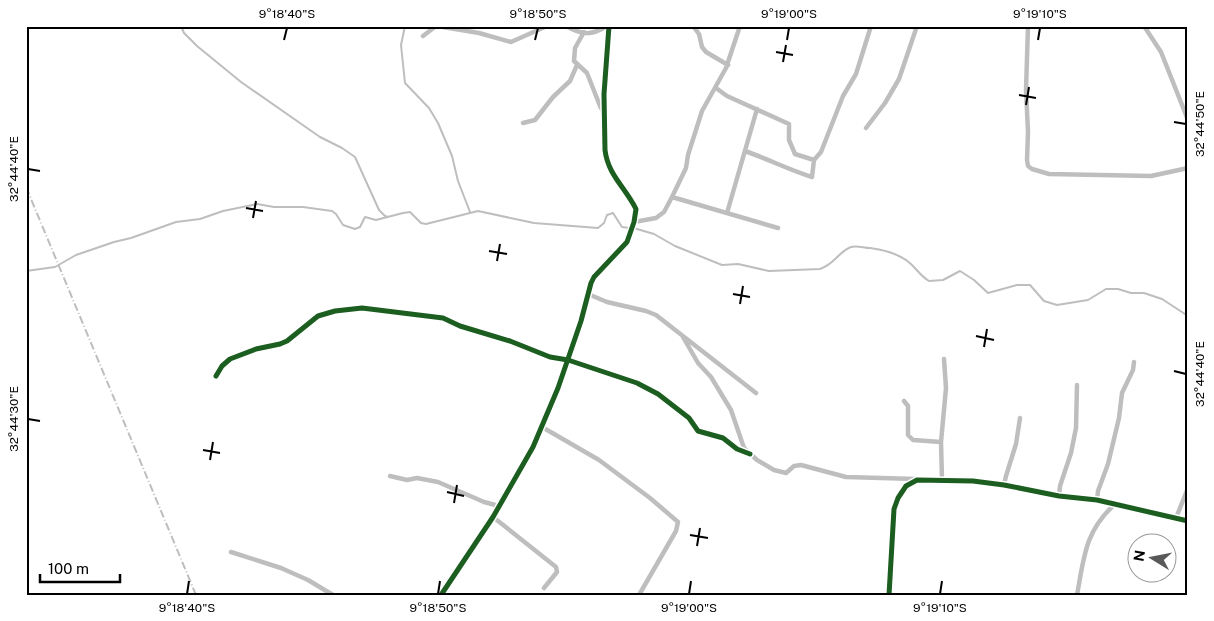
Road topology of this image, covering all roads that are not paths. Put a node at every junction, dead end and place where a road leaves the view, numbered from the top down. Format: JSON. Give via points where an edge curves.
{"nodes":[{"id":1,"x":436,"y":26,"type":"edge"},
{"id":2,"x":547,"y":26,"type":"edge"},
{"id":3,"x":566,"y":26,"type":"edge"},
{"id":4,"x":608,"y":26,"type":"edge"},
{"id":5,"x":693,"y":26,"type":"edge"},
{"id":6,"x":740,"y":26,"type":"edge"},
{"id":7,"x":871,"y":26,"type":"edge"},
{"id":8,"x":918,"y":26,"type":"edge"},
{"id":9,"x":1028,"y":26,"type":"edge"},
{"id":10,"x":1144,"y":26,"type":"edge"},
{"id":11,"x":584,"y":32,"type":"junction"},
{"id":12,"x":423,"y":36,"type":"dead end"},
{"id":13,"x":577,"y":65,"type":"junction"},
{"id":14,"x":728,"y":65,"type":"junction"},
{"id":15,"x":716,"y":88,"type":"junction"},
{"id":16,"x":757,"y":109,"type":"junction"},
{"id":17,"x":603,"y":111,"type":"junction"},
{"id":18,"x":1188,"y":120,"type":"edge"},
{"id":19,"x":522,"y":123,"type":"dead end"},
{"id":20,"x":866,"y":128,"type":"dead end"},
{"id":21,"x":746,"y":151,"type":"junction"},
{"id":22,"x":814,"y":160,"type":"junction"},
{"id":23,"x":1188,"y":168,"type":"edge"},
{"id":24,"x":672,"y":197,"type":"junction"},
{"id":25,"x":728,"y":213,"type":"junction"},
{"id":26,"x":633,"y":224,"type":"junction"},
{"id":27,"x":778,"y":228,"type":"dead end"},
{"id":28,"x":588,"y":294,"type":"junction"},
{"id":29,"x":684,"y":337,"type":"junction"},
{"id":30,"x":944,"y":359,"type":"dead end"},
{"id":31,"x":568,"y":360,"type":"junction"},
{"id":32,"x":1134,"y":362,"type":"dead end"},
{"id":33,"x":216,"y":376,"type":"dead end"},
{"id":34,"x":1077,"y":385,"type":"dead end"},
{"id":35,"x":756,"y":393,"type":"dead end"},
{"id":36,"x":904,"y":401,"type":"dead end"},
{"id":37,"x":1020,"y":418,"type":"dead end"},
{"id":38,"x":542,"y":427,"type":"junction"},
{"id":39,"x":941,"y":442,"type":"junction"},
{"id":40,"x":750,"y":454,"type":"junction"},
{"id":41,"x":390,"y":476,"type":"dead end"},
{"id":42,"x":917,"y":480,"type":"junction"},
{"id":43,"x":942,"y":480,"type":"junction"},
{"id":44,"x":1004,"y":485,"type":"junction"},
{"id":45,"x":1188,"y":488,"type":"edge"},
{"id":46,"x":1059,"y":496,"type":"junction"},
{"id":47,"x":1097,"y":500,"type":"junction"},
{"id":48,"x":1116,"y":504,"type":"junction"},
{"id":49,"x":499,"y":506,"type":"junction"},
{"id":50,"x":493,"y":517,"type":"junction"},
{"id":51,"x":1176,"y":518,"type":"junction"},
{"id":52,"x":1188,"y":521,"type":"edge"},
{"id":53,"x":231,"y":552,"type":"dead end"},
{"id":54,"x":544,"y":588,"type":"dead end"},
{"id":55,"x":333,"y":595,"type":"edge"},
{"id":56,"x":441,"y":595,"type":"edge"},
{"id":57,"x":639,"y":595,"type":"edge"},
{"id":58,"x":889,"y":595,"type":"edge"},
{"id":59,"x":1077,"y":595,"type":"edge"}],
"edges":[{"from":1,"to":2,"type":"street","via":[[511,42]]},
{"from":1,"to":12,"type":"street"},
{"from":3,"to":11,"type":"street"},
{"from":4,"to":11,"type":"street","via":[[596,33]]},
{"from":4,"to":17,"type":"street"},
{"from":5,"to":14,"type":"street","via":[[706,52]]},
{"from":6,"to":14,"type":"street"},
{"from":7,"to":22,"type":"street","via":[[856,74],[821,152]]},
{"from":8,"to":20,"type":"street","via":[[899,79]]},
{"from":9,"to":23,"type":"street","via":[[1028,166],[1049,174],[1152,176]]},
{"from":10,"to":18,"type":"street","via":[[1161,52]]},
{"from":11,"to":13,"type":"street","via":[[575,48]]},
{"from":13,"to":17,"type":"street","via":[[587,73]]},
{"from":13,"to":19,"type":"street","via":[[570,81],[535,120]]},
{"from":14,"to":15,"type":"street"},
{"from":15,"to":16,"type":"street"},
{"from":15,"to":24,"type":"street","via":[[702,110],[686,168]]},
{"from":16,"to":21,"type":"street"},
{"from":16,"to":22,"type":"street","via":[[788,124],[789,140],[795,154]]},
{"from":17,"to":26,"type":"street","via":[[606,159],[612,175],[636,209]]},
{"from":21,"to":22,"type":"street","via":[[812,176]]},
{"from":21,"to":25,"type":"street"},
{"from":24,"to":25,"type":"street"},
{"from":24,"to":26,"type":"street","via":[[664,212],[656,218]]},
{"from":25,"to":27,"type":"street"},
{"from":26,"to":28,"type":"street","via":[[627,242],[594,277]]},
{"from":28,"to":29,"type":"street","via":[[656,315]]},
{"from":28,"to":31,"type":"street"},
{"from":29,"to":35,"type":"street"},
{"from":29,"to":40,"type":"street","via":[[731,410],[744,448]]},
{"from":30,"to":39,"type":"street","via":[[946,388]]},
{"from":31,"to":33,"type":"street","via":[[550,357],[443,318],[362,308],[318,316],[287,341],[230,359]]},
{"from":31,"to":38,"type":"street"},
{"from":31,"to":40,"type":"street","via":[[638,383],[689,418],[698,431],[723,438]]},
{"from":32,"to":47,"type":"street","via":[[1122,393],[1119,418]]},
{"from":34,"to":46,"type":"street","via":[[1076,428]]},
{"from":36,"to":39,"type":"street","via":[[908,406],[910,438]]},
{"from":37,"to":44,"type":"street"},
{"from":38,"to":49,"type":"street"},
{"from":38,"to":57,"type":"street","via":[[599,460],[678,522]]},
{"from":39,"to":43,"type":"street"},
{"from":40,"to":42,"type":"street","via":[[774,470],[786,473],[801,465],[846,477]]},
{"from":41,"to":49,"type":"street","via":[[438,482]]},
{"from":42,"to":43,"type":"street"},
{"from":42,"to":58,"type":"street","via":[[906,486],[894,509]]},
{"from":43,"to":44,"type":"street"},
{"from":44,"to":46,"type":"street"},
{"from":45,"to":51,"type":"street"},
{"from":46,"to":47,"type":"street"},
{"from":47,"to":48,"type":"street"},
{"from":48,"to":51,"type":"street"},
{"from":48,"to":59,"type":"street","via":[[1104,514],[1092,532]]},
{"from":49,"to":50,"type":"street"},
{"from":50,"to":54,"type":"street","via":[[556,567],[557,572]]},
{"from":50,"to":56,"type":"street"},
{"from":51,"to":52,"type":"street"},
{"from":53,"to":55,"type":"street","via":[[281,568]]}]}
